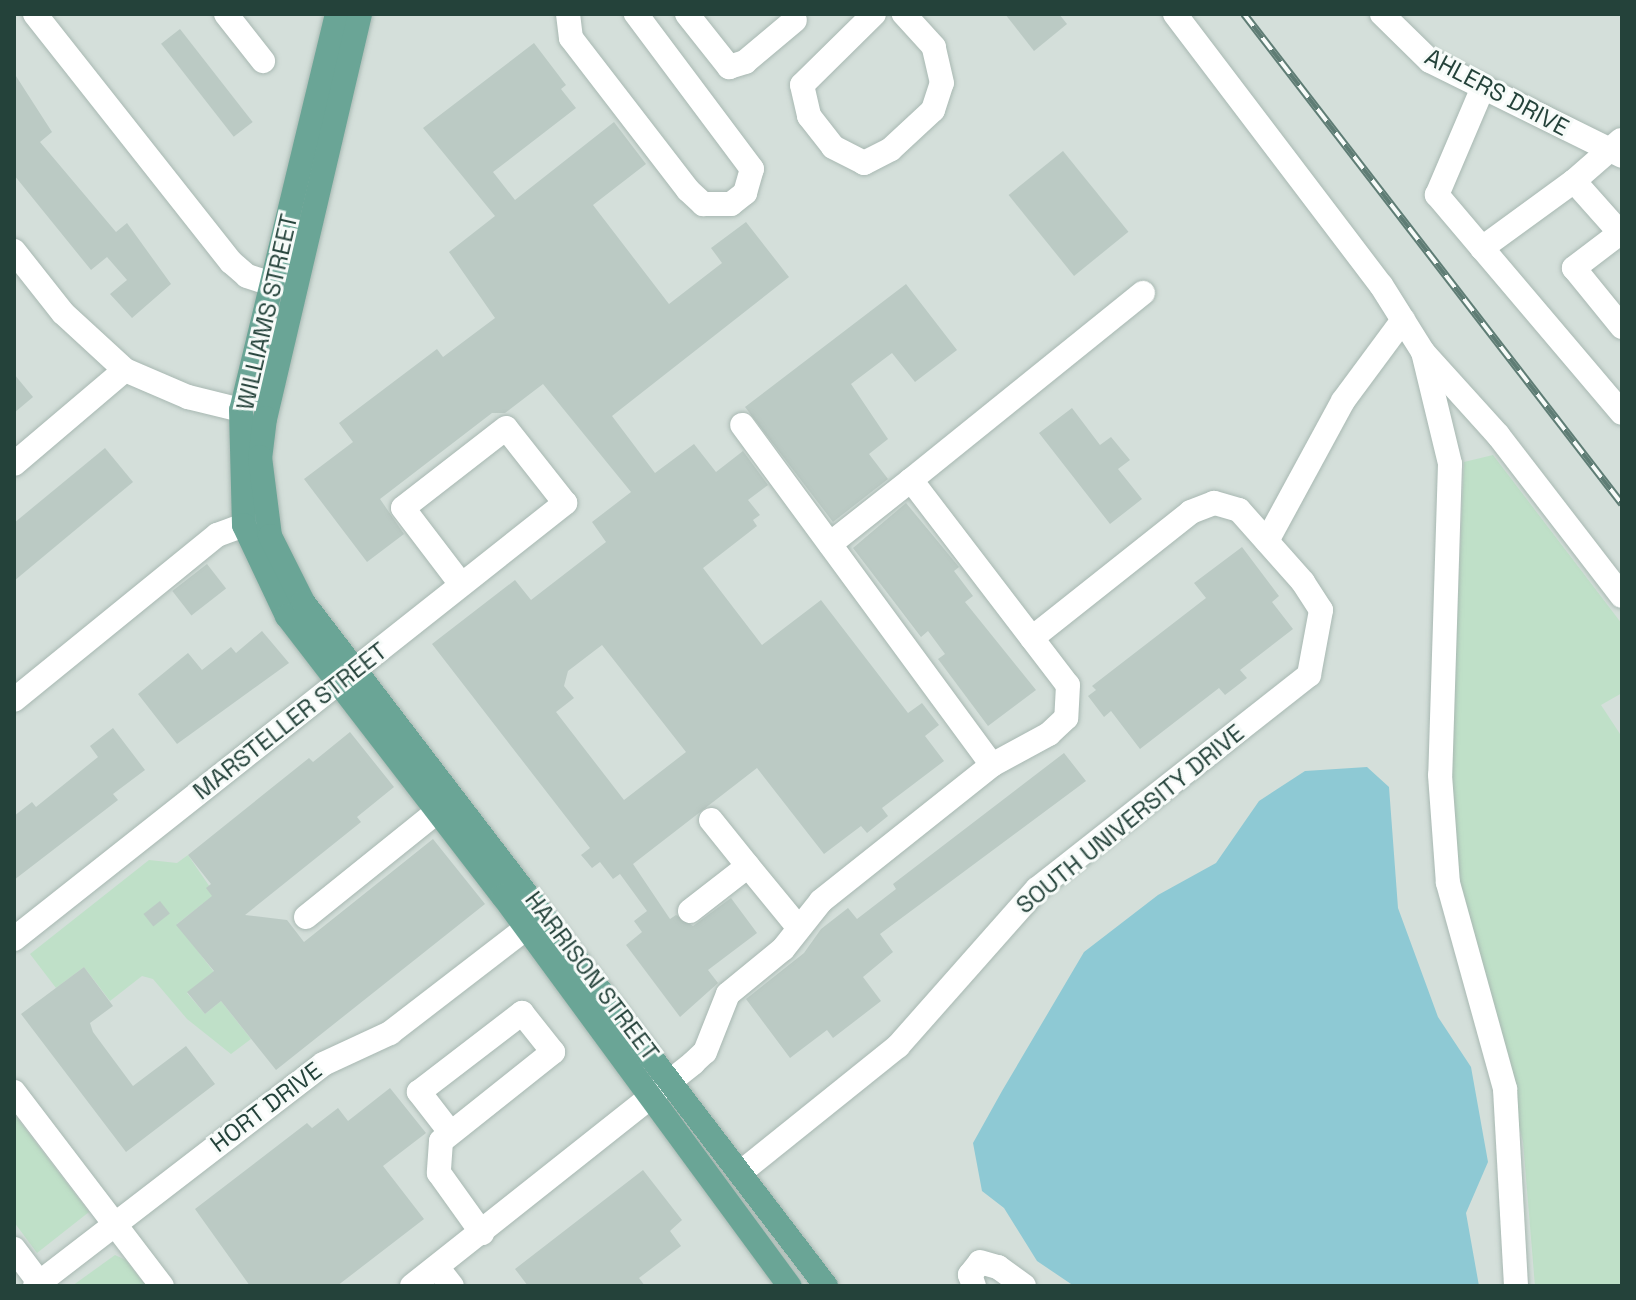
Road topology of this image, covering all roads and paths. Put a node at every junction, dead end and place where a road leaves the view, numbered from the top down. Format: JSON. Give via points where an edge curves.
{"nodes":[{"id":1,"x":35,"y":14,"type":"edge"},
{"id":2,"x":226,"y":14,"type":"edge"},
{"id":3,"x":337,"y":14,"type":"edge"},
{"id":4,"x":360,"y":14,"type":"edge"},
{"id":5,"x":568,"y":14,"type":"edge"},
{"id":6,"x":636,"y":14,"type":"edge"},
{"id":7,"x":687,"y":14,"type":"edge"},
{"id":8,"x":874,"y":14,"type":"edge"},
{"id":9,"x":904,"y":14,"type":"edge"},
{"id":10,"x":1175,"y":14,"type":"edge"},
{"id":11,"x":1382,"y":14,"type":"edge"},
{"id":12,"x":795,"y":20,"type":"dead end"},
{"id":13,"x":263,"y":61,"type":"dead end"},
{"id":14,"x":1483,"y":87,"type":"junction"},
{"id":15,"x":1619,"y":148,"type":"edge"},
{"id":16,"x":1574,"y":181,"type":"junction"},
{"id":17,"x":1621,"y":234,"type":"edge"},
{"id":18,"x":1482,"y":248,"type":"junction"},
{"id":19,"x":14,"y":251,"type":"edge"},
{"id":20,"x":272,"y":284,"type":"junction"},
{"id":21,"x":1143,"y":293,"type":"dead end"},
{"id":22,"x":1403,"y":320,"type":"junction"},
{"id":23,"x":1622,"y":327,"type":"edge"},
{"id":24,"x":1423,"y":352,"type":"junction"},
{"id":25,"x":125,"y":370,"type":"junction"},
{"id":26,"x":241,"y":410,"type":"junction"},
{"id":27,"x":1622,"y":413,"type":"edge"},
{"id":28,"x":742,"y":425,"type":"dead end"},
{"id":29,"x":14,"y":464,"type":"edge"},
{"id":30,"x":911,"y":480,"type":"junction"},
{"id":31,"x":244,"y":525,"type":"junction"},
{"id":32,"x":1267,"y":541,"type":"junction"},
{"id":33,"x":830,"y":544,"type":"junction"},
{"id":34,"x":461,"y":584,"type":"junction"},
{"id":35,"x":1622,"y":596,"type":"edge"},
{"id":36,"x":1032,"y":638,"type":"junction"},
{"id":37,"x":347,"y":676,"type":"junction"},
{"id":38,"x":14,"y":700,"type":"edge"},
{"id":39,"x":992,"y":765,"type":"junction"},
{"id":40,"x":438,"y":811,"type":"junction"},
{"id":41,"x":711,"y":820,"type":"dead end"},
{"id":42,"x":748,"y":866,"type":"junction"},
{"id":43,"x":690,"y":911,"type":"dead end"},
{"id":44,"x":545,"y":914,"type":"junction"},
{"id":45,"x":306,"y":917,"type":"dead end"},
{"id":46,"x":799,"y":928,"type":"junction"},
{"id":47,"x":525,"y":929,"type":"junction"},
{"id":48,"x":14,"y":939,"type":"edge"},
{"id":49,"x":671,"y":1082,"type":"junction"},
{"id":50,"x":14,"y":1092,"type":"edge"},
{"id":51,"x":652,"y":1100,"type":"junction"},
{"id":52,"x":450,"y":1132,"type":"junction"},
{"id":53,"x":740,"y":1173,"type":"junction"},
{"id":54,"x":115,"y":1224,"type":"junction"},
{"id":55,"x":482,"y":1233,"type":"junction"},
{"id":56,"x":14,"y":1249,"type":"edge"},
{"id":57,"x":445,"y":1276,"type":"edge"},
{"id":58,"x":39,"y":1285,"type":"edge"},
{"id":59,"x":162,"y":1286,"type":"edge"},
{"id":60,"x":412,"y":1286,"type":"edge"},
{"id":61,"x":790,"y":1286,"type":"edge"},
{"id":62,"x":826,"y":1286,"type":"edge"},
{"id":63,"x":974,"y":1286,"type":"edge"},
{"id":64,"x":1024,"y":1286,"type":"edge"},
{"id":65,"x":1516,"y":1286,"type":"edge"}],
"edges":[{"from":1,"to":20,"type":"street","via":[[231,262],[247,276]]},
{"from":2,"to":13,"type":"street"},
{"from":3,"to":20,"type":"main road","name":"WILLIAMS STREET"},
{"from":4,"to":37,"type":"main road","name":"WILLIAMS STREET","via":[[260,457],[263,503],[283,569]]},
{"from":5,"to":6,"type":"street","via":[[571,38],[688,190],[703,204],[731,204],[745,193],[752,169]]},
{"from":7,"to":12,"type":"street","via":[[729,67],[745,62]]},
{"from":8,"to":9,"type":"street","via":[[802,85],[809,116],[833,147],[864,163],[891,149],[933,110],[942,83],[934,47]]},
{"from":10,"to":22,"type":"street"},
{"from":11,"to":14,"type":"street","name":"AHLERS DRIVE","via":[[1430,61]]},
{"from":14,"to":15,"type":"street","name":"AHLERS DRIVE"},
{"from":14,"to":18,"type":"street","via":[[1437,195]]},
{"from":15,"to":16,"type":"street"},
{"from":16,"to":17,"type":"street"},
{"from":16,"to":18,"type":"street"},
{"from":17,"to":23,"type":"street","via":[[1574,268]]},
{"from":18,"to":27,"type":"street"},
{"from":19,"to":25,"type":"street","via":[[63,313]]},
{"from":20,"to":26,"type":"main road","name":"WILLIAMS STREET"},
{"from":21,"to":30,"type":"street"},
{"from":22,"to":24,"type":"street"},
{"from":22,"to":32,"type":"street","via":[[1343,401]]},
{"from":24,"to":35,"type":"street","via":[[1498,435]]},
{"from":24,"to":65,"type":"street","via":[[1450,464],[1440,775],[1448,883],[1505,1089]]},
{"from":25,"to":26,"type":"street","via":[[188,397]]},
{"from":25,"to":29,"type":"street"},
{"from":26,"to":31,"type":"main road","name":"WILLIAMS STREET"},
{"from":28,"to":33,"type":"street"},
{"from":30,"to":33,"type":"street"},
{"from":30,"to":36,"type":"street"},
{"from":31,"to":37,"type":"main road","name":"WILLIAMS STREET","via":[[287,616]]},
{"from":31,"to":38,"type":"street","via":[[217,535]]},
{"from":32,"to":36,"type":"street","name":"SOUTH UNIVERSITY DRIVE","via":[[1239,510],[1214,503],[1203,506]]},
{"from":32,"to":53,"type":"street","name":"SOUTH UNIVERSITY DRIVE","via":[[1319,602],[1313,670],[1037,889],[898,1046]]},
{"from":33,"to":39,"type":"street"},
{"from":34,"to":34,"type":"street","name":"MARSTELLER STREET","via":[[565,503],[506,428],[403,508]]},
{"from":34,"to":37,"type":"street","name":"MARSTELLER STREET"},
{"from":36,"to":39,"type":"street","via":[[1068,685],[1066,718],[1049,734]]},
{"from":37,"to":40,"type":"main road","name":"HARRISON STREET"},
{"from":37,"to":44,"type":"main road","name":"HARRISON STREET"},
{"from":37,"to":48,"type":"street","name":"MARSTELLER STREET"},
{"from":39,"to":46,"type":"street","via":[[821,901]]},
{"from":40,"to":45,"type":"street"},
{"from":40,"to":47,"type":"main road","name":"HARRISON STREET"},
{"from":41,"to":42,"type":"street"},
{"from":42,"to":43,"type":"street"},
{"from":42,"to":46,"type":"street"},
{"from":44,"to":47,"type":"street","name":"HORT DRIVE"},
{"from":44,"to":49,"type":"main road","name":"HARRISON STREET"},
{"from":46,"to":49,"type":"street","via":[[783,949],[728,994],[705,1052]]},
{"from":47,"to":51,"type":"main road","name":"HARRISON STREET"},
{"from":47,"to":54,"type":"street","name":"HORT DRIVE","via":[[390,1033],[314,1070]]},
{"from":49,"to":51,"type":"street"},
{"from":49,"to":53,"type":"main road","name":"HARRISON STREET"},
{"from":50,"to":54,"type":"street"},
{"from":51,"to":55,"type":"street"},
{"from":51,"to":61,"type":"main road","name":"HARRISON STREET"},
{"from":52,"to":52,"type":"street","via":[[419,1092],[522,1013],[553,1052]]},
{"from":52,"to":55,"type":"street","via":[[441,1141],[439,1173]]},
{"from":53,"to":62,"type":"main road","name":"HARRISON STREET"},
{"from":54,"to":58,"type":"street","name":"HORT DRIVE"},
{"from":54,"to":59,"type":"street"},
{"from":55,"to":57,"type":"street"},
{"from":56,"to":58,"type":"street"},
{"from":57,"to":60,"type":"street"},
{"from":63,"to":64,"type":"street","via":[[970,1275],[980,1262],[998,1267]]}]}
